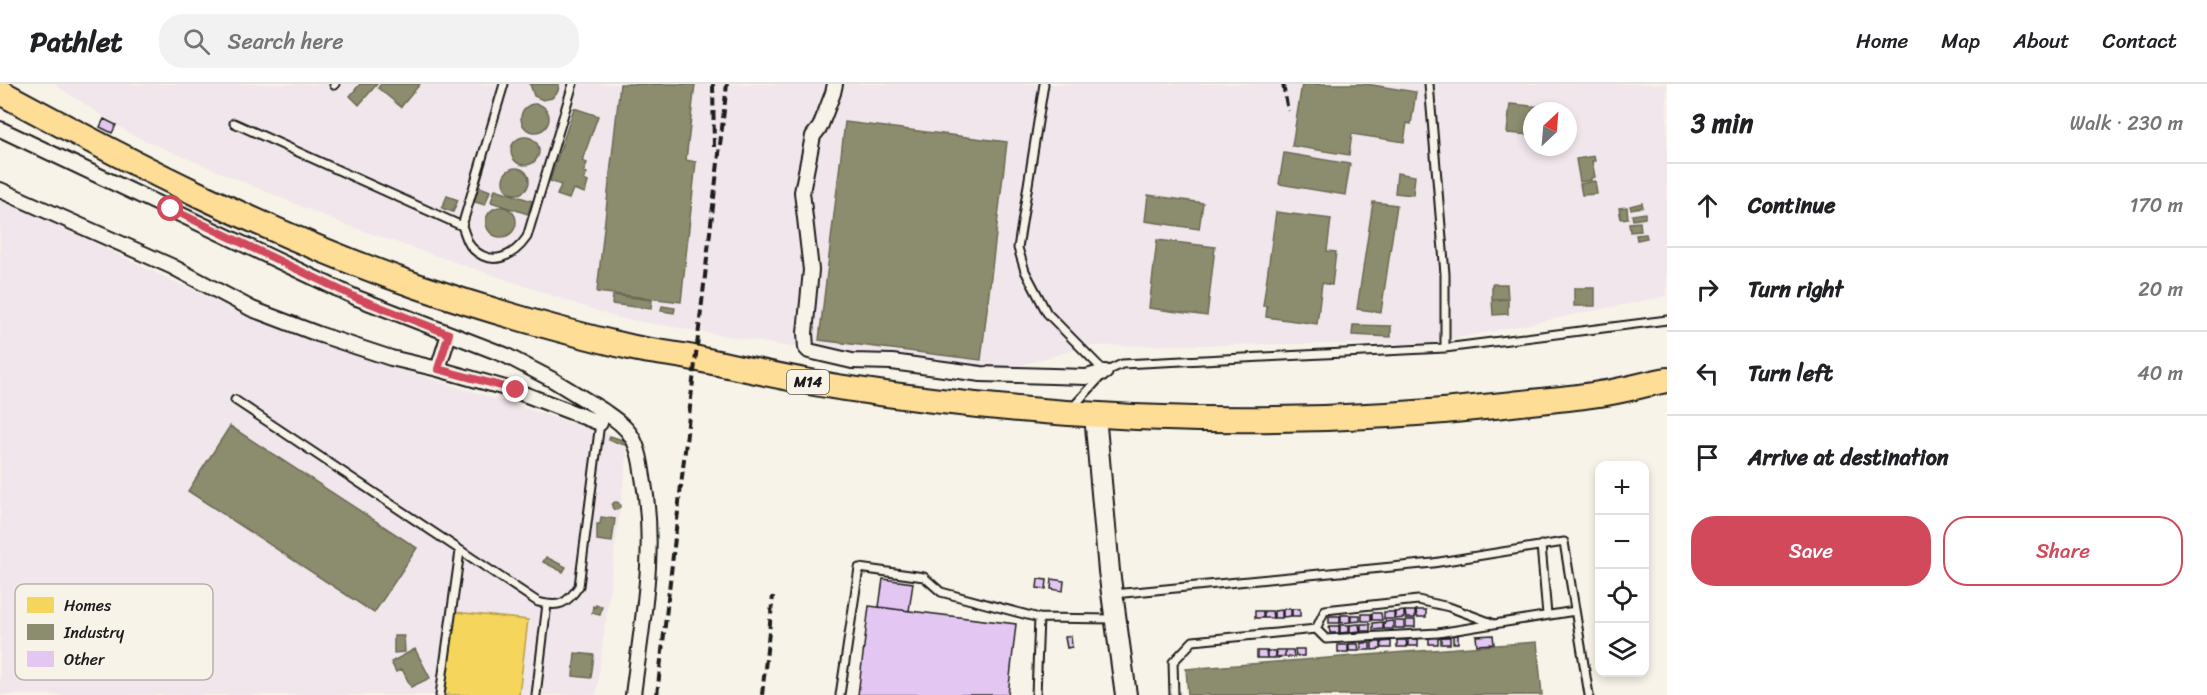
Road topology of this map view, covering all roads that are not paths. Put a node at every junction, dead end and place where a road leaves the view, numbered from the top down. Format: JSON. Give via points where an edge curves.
{"nodes":[{"id":1,"x":504,"y":84,"type":"edge"},
{"id":2,"x":573,"y":84,"type":"edge"},
{"id":3,"x":835,"y":84,"type":"edge"},
{"id":4,"x":1044,"y":84,"type":"edge"},
{"id":5,"x":1429,"y":84,"type":"edge"},
{"id":6,"x":0,"y":92,"type":"edge"},
{"id":7,"x":234,"y":123,"type":"dead end"},
{"id":8,"x":0,"y":129,"type":"edge"},
{"id":9,"x":0,"y":190,"type":"edge"},
{"id":10,"x":462,"y":226,"type":"junction"},
{"id":11,"x":322,"y":265,"type":"junction"},
{"id":12,"x":1667,"y":320,"type":"edge"},
{"id":13,"x":449,"y":334,"type":"junction"},
{"id":14,"x":1445,"y":348,"type":"junction"},
{"id":15,"x":438,"y":369,"type":"junction"},
{"id":16,"x":1105,"y":372,"type":"junction"},
{"id":17,"x":1667,"y":380,"type":"edge"},
{"id":18,"x":236,"y":400,"type":"dead end"},
{"id":19,"x":1068,"y":412,"type":"junction"},
{"id":20,"x":1095,"y":415,"type":"junction"},
{"id":21,"x":601,"y":416,"type":"junction"},
{"id":22,"x":1541,"y":546,"type":"junction"},
{"id":23,"x":460,"y":551,"type":"junction"},
{"id":24,"x":1112,"y":594,"type":"junction"},
{"id":25,"x":547,"y":604,"type":"junction"},
{"id":26,"x":1575,"y":611,"type":"junction"},
{"id":27,"x":1547,"y":615,"type":"junction"},
{"id":28,"x":1039,"y":618,"type":"junction"},
{"id":29,"x":1115,"y":620,"type":"junction"},
{"id":30,"x":1494,"y":624,"type":"junction"},
{"id":31,"x":1316,"y":629,"type":"junction"},
{"id":32,"x":440,"y":695,"type":"edge"},
{"id":33,"x":536,"y":695,"type":"edge"},
{"id":34,"x":633,"y":695,"type":"edge"},
{"id":35,"x":840,"y":695,"type":"edge"},
{"id":36,"x":1036,"y":695,"type":"edge"},
{"id":37,"x":1126,"y":695,"type":"edge"},
{"id":38,"x":1174,"y":695,"type":"edge"},
{"id":39,"x":1590,"y":695,"type":"edge"}],
"edges":[{"from":1,"to":10,"type":"lane"},
{"from":2,"to":10,"type":"lane","via":[[527,237],[518,251],[502,258],[485,257],[471,247]]},
{"from":3,"to":16,"type":"street","via":[[813,136],[802,192],[811,270],[806,348],[852,361],[892,362],[981,374],[1086,376]]},
{"from":4,"to":16,"type":"lane","via":[[1018,248],[1047,313]]},
{"from":5,"to":14,"type":"lane","via":[[1445,274]]},
{"from":6,"to":11,"type":"highway","number":"M14","via":[[234,213]]},
{"from":7,"to":10,"type":"lane"},
{"from":8,"to":11,"type":"street"},
{"from":9,"to":15,"type":"street","via":[[171,266],[252,309],[318,334]]},
{"from":11,"to":13,"type":"street","via":[[357,298]]},
{"from":11,"to":19,"type":"highway","number":"M14","via":[[413,285],[635,348],[837,387],[947,402]]},
{"from":12,"to":14,"type":"lane"},
{"from":13,"to":15,"type":"street"},
{"from":13,"to":21,"type":"street","via":[[505,354]]},
{"from":14,"to":16,"type":"lane","via":[[1122,364]]},
{"from":15,"to":21,"type":"street"},
{"from":16,"to":19,"type":"lane"},
{"from":17,"to":20,"type":"highway","number":"M14","via":[[1602,394],[1364,417],[1194,419]]},
{"from":18,"to":23,"type":"lane"},
{"from":19,"to":20,"type":"highway","number":"M14"},
{"from":20,"to":24,"type":"street"},
{"from":21,"to":25,"type":"lane","via":[[579,586],[571,598],[560,604]]},
{"from":21,"to":34,"type":"street","via":[[621,423],[632,437],[648,505],[648,576]]},
{"from":22,"to":24,"type":"lane","via":[[1433,563]]},
{"from":22,"to":26,"type":"lane","via":[[1564,542]]},
{"from":22,"to":27,"type":"lane"},
{"from":23,"to":25,"type":"lane"},
{"from":23,"to":32,"type":"lane"},
{"from":24,"to":29,"type":"street"},
{"from":25,"to":33,"type":"lane"},
{"from":26,"to":27,"type":"lane"},
{"from":26,"to":39,"type":"lane"},
{"from":27,"to":30,"type":"lane"},
{"from":28,"to":29,"type":"lane"},
{"from":28,"to":35,"type":"lane","via":[[941,592],[924,577],[859,568]]},
{"from":28,"to":36,"type":"lane"},
{"from":29,"to":37,"type":"street"},
{"from":30,"to":31,"type":"lane","via":[[1438,633],[1326,639]]},
{"from":30,"to":31,"type":"lane","via":[[1418,600],[1325,610]]},
{"from":31,"to":38,"type":"lane","via":[[1193,641],[1173,662]]}]}
